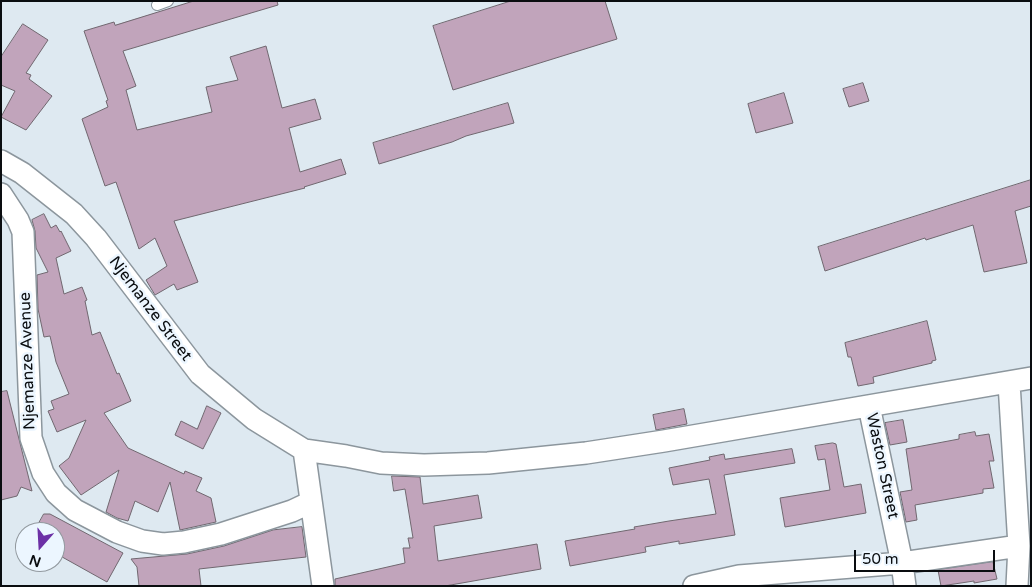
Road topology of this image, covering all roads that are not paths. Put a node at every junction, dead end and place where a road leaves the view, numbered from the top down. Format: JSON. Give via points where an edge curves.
{"nodes":[{"id":1,"x":168,"y":1,"type":"edge"},
{"id":2,"x":157,"y":5,"type":"dead end"},
{"id":3,"x":1,"y":161,"type":"edge"},
{"id":4,"x":1,"y":194,"type":"edge"},
{"id":5,"x":1031,"y":378,"type":"edge"},
{"id":6,"x":1009,"y":383,"type":"junction"},
{"id":7,"x":869,"y":406,"type":"junction"},
{"id":8,"x":304,"y":450,"type":"junction"},
{"id":9,"x":311,"y":502,"type":"junction"},
{"id":10,"x":1019,"y":546,"type":"junction"},
{"id":11,"x":902,"y":563,"type":"junction"},
{"id":12,"x":323,"y":586,"type":"edge"},
{"id":13,"x":694,"y":586,"type":"edge"},
{"id":14,"x":905,"y":586,"type":"edge"},
{"id":15,"x":1017,"y":586,"type":"edge"}],
"edges":[{"from":1,"to":2,"type":"lane"},
{"from":3,"to":8,"type":"street","name":"Njemanze Street","via":[[22,173],[74,214],[200,374],[254,419]]},
{"from":4,"to":9,"type":"street","name":"Njemanze Avenue","via":[[23,232],[31,438],[43,473],[56,492],[75,510],[116,532],[163,544],[221,534]]},
{"from":5,"to":6,"type":"street"},
{"from":6,"to":7,"type":"street"},
{"from":6,"to":10,"type":"street"},
{"from":7,"to":8,"type":"street","via":[[586,453],[488,464],[381,463]]},
{"from":7,"to":11,"type":"street","name":"Waston Street"},
{"from":8,"to":9,"type":"street"},
{"from":9,"to":12,"type":"street"},
{"from":10,"to":11,"type":"street"},
{"from":10,"to":15,"type":"street"},
{"from":11,"to":13,"type":"street","via":[[738,576]]},
{"from":11,"to":14,"type":"street","name":"Waston Street"}]}
